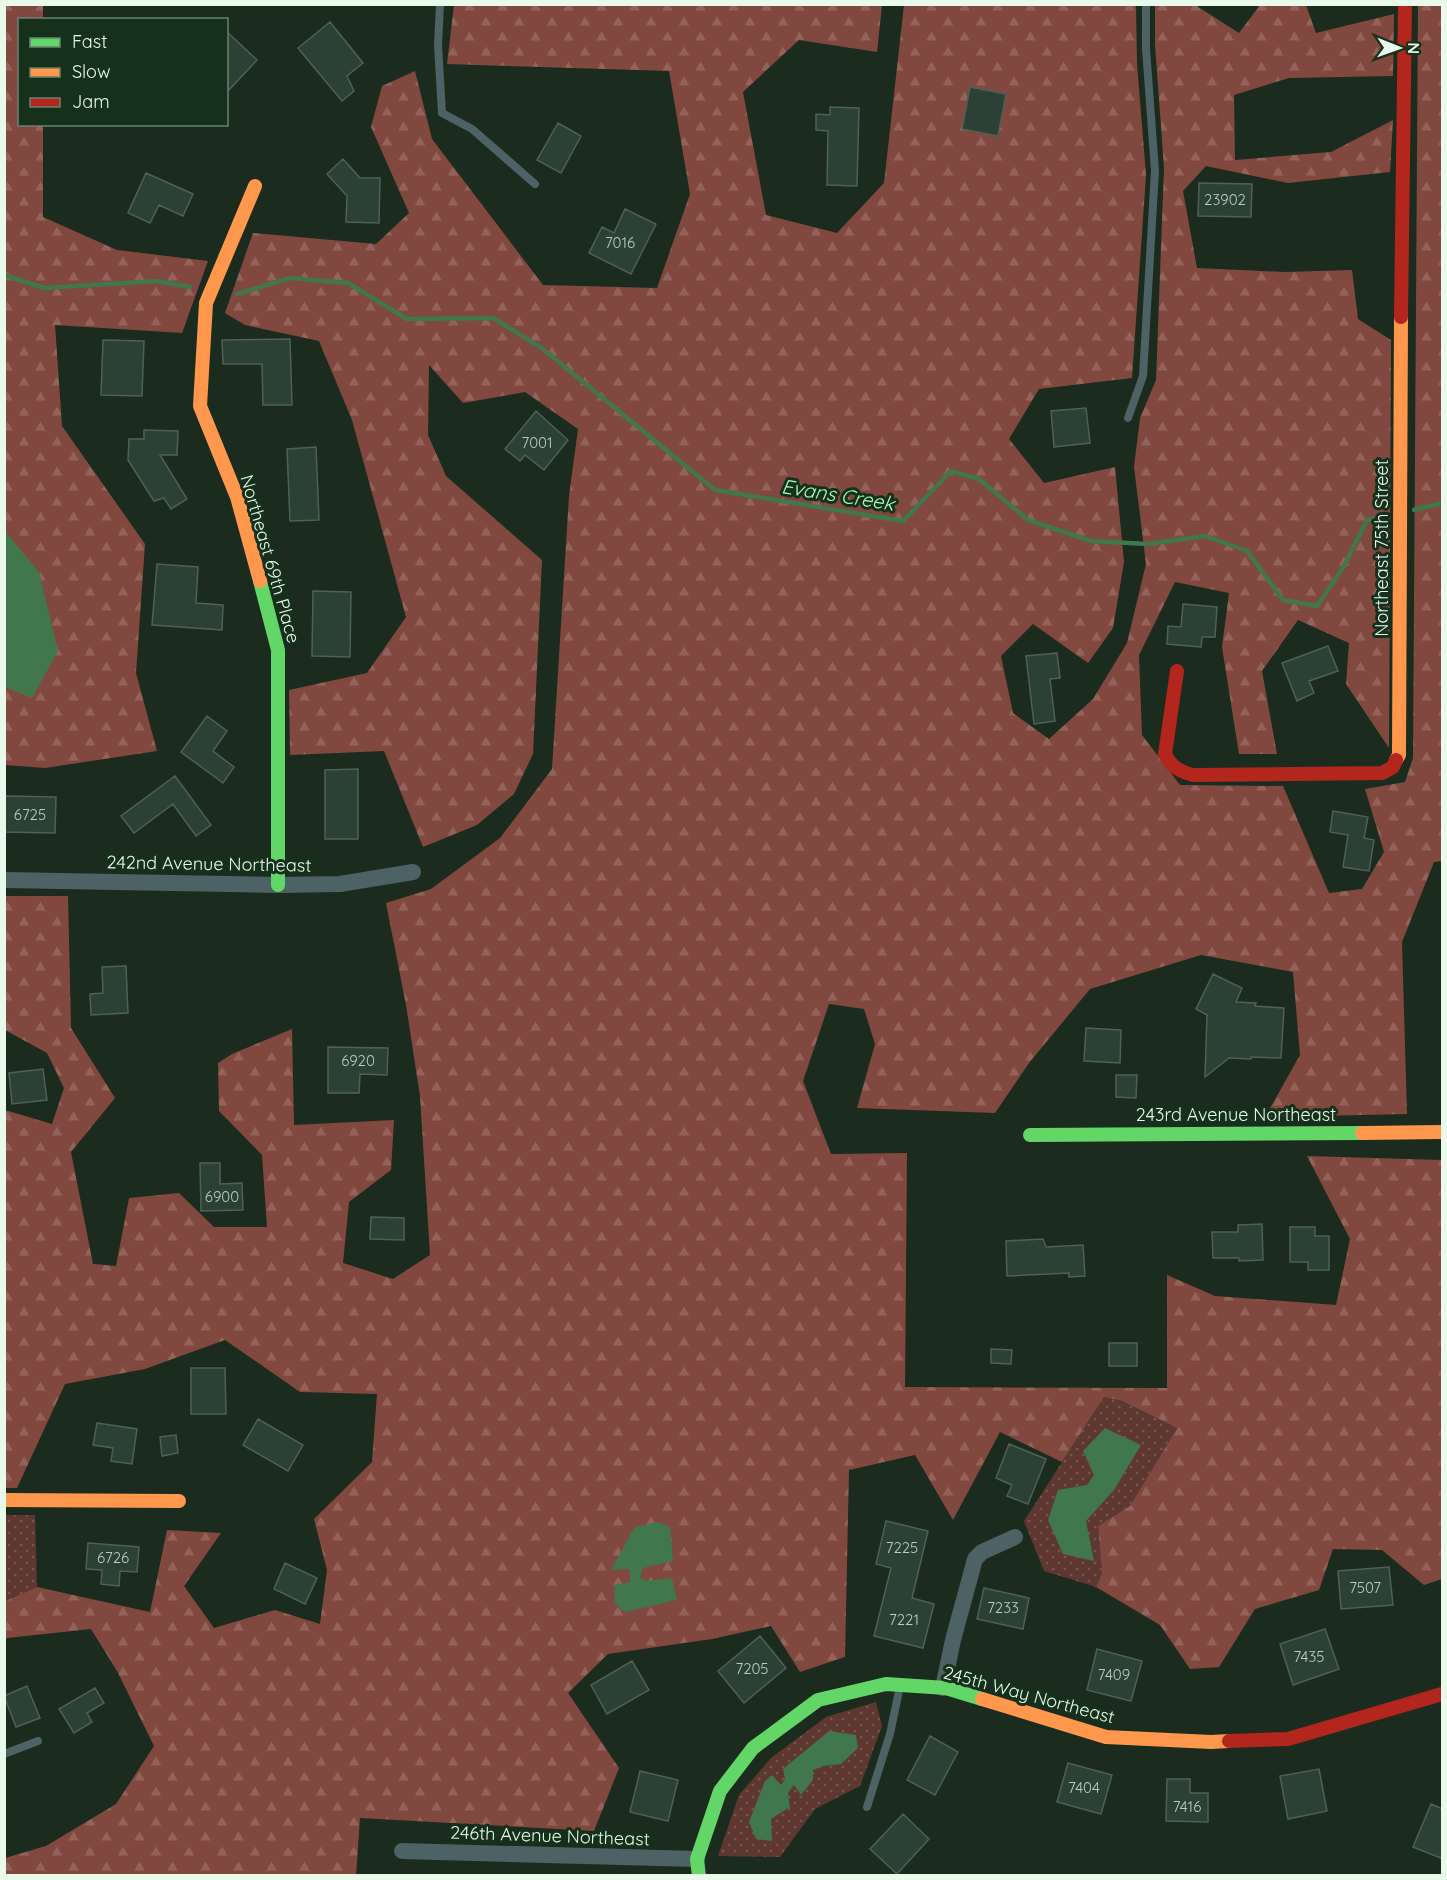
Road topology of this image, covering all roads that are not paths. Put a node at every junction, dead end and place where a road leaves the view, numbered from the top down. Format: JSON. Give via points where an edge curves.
{"nodes":[{"id":1,"x":440,"y":4,"type":"edge"},
{"id":2,"x":1146,"y":4,"type":"edge"},
{"id":3,"x":1405,"y":4,"type":"edge"},
{"id":4,"x":535,"y":184,"type":"dead end"},
{"id":5,"x":255,"y":186,"type":"dead end"},
{"id":6,"x":1128,"y":418,"type":"dead end"},
{"id":7,"x":1177,"y":671,"type":"dead end"},
{"id":8,"x":412,"y":872,"type":"dead end"},
{"id":9,"x":4,"y":880,"type":"edge"},
{"id":10,"x":278,"y":885,"type":"junction"},
{"id":11,"x":1443,"y":1132,"type":"edge"},
{"id":12,"x":1030,"y":1135,"type":"dead end"},
{"id":13,"x":4,"y":1500,"type":"edge"},
{"id":14,"x":179,"y":1501,"type":"dead end"},
{"id":15,"x":1015,"y":1537,"type":"dead end"},
{"id":16,"x":900,"y":1685,"type":"junction"},
{"id":17,"x":944,"y":1688,"type":"junction"},
{"id":18,"x":1443,"y":1694,"type":"edge"},
{"id":19,"x":38,"y":1741,"type":"dead end"},
{"id":20,"x":4,"y":1754,"type":"edge"},
{"id":21,"x":867,"y":1807,"type":"dead end"},
{"id":22,"x":402,"y":1851,"type":"dead end"},
{"id":23,"x":698,"y":1867,"type":"edge"}],
"edges":[{"from":1,"to":4,"type":"lane","via":[[442,113],[472,129]]},
{"from":2,"to":6,"type":"lane","via":[[1155,171],[1143,376]]},
{"from":3,"to":7,"type":"street","name":"Northeast 75th Street","via":[[1399,755],[1393,767],[1382,773],[1179,772],[1165,754]]},
{"from":5,"to":10,"type":"street","name":"Northeast 69th Place","via":[[206,303],[200,406],[237,497],[278,650]]},
{"from":8,"to":10,"type":"street","name":"242nd Avenue Northeast","via":[[340,884]]},
{"from":9,"to":10,"type":"street","name":"242nd Avenue Northeast"},
{"from":11,"to":12,"type":"street","name":"243rd Avenue Northeast"},
{"from":13,"to":14,"type":"street"},
{"from":15,"to":17,"type":"street","via":[[975,1559]]},
{"from":16,"to":17,"type":"street","name":"245th Way Northeast"},
{"from":16,"to":21,"type":"lane","via":[[890,1734]]},
{"from":16,"to":23,"type":"street","name":"245th Way Northeast","via":[[886,1684],[818,1700],[753,1748],[720,1791]]},
{"from":17,"to":18,"type":"street","name":"245th Way Northeast","via":[[1106,1737],[1211,1742],[1288,1739]]},
{"from":19,"to":20,"type":"lane"},
{"from":22,"to":23,"type":"street","name":"246th Avenue Northeast"}]}
